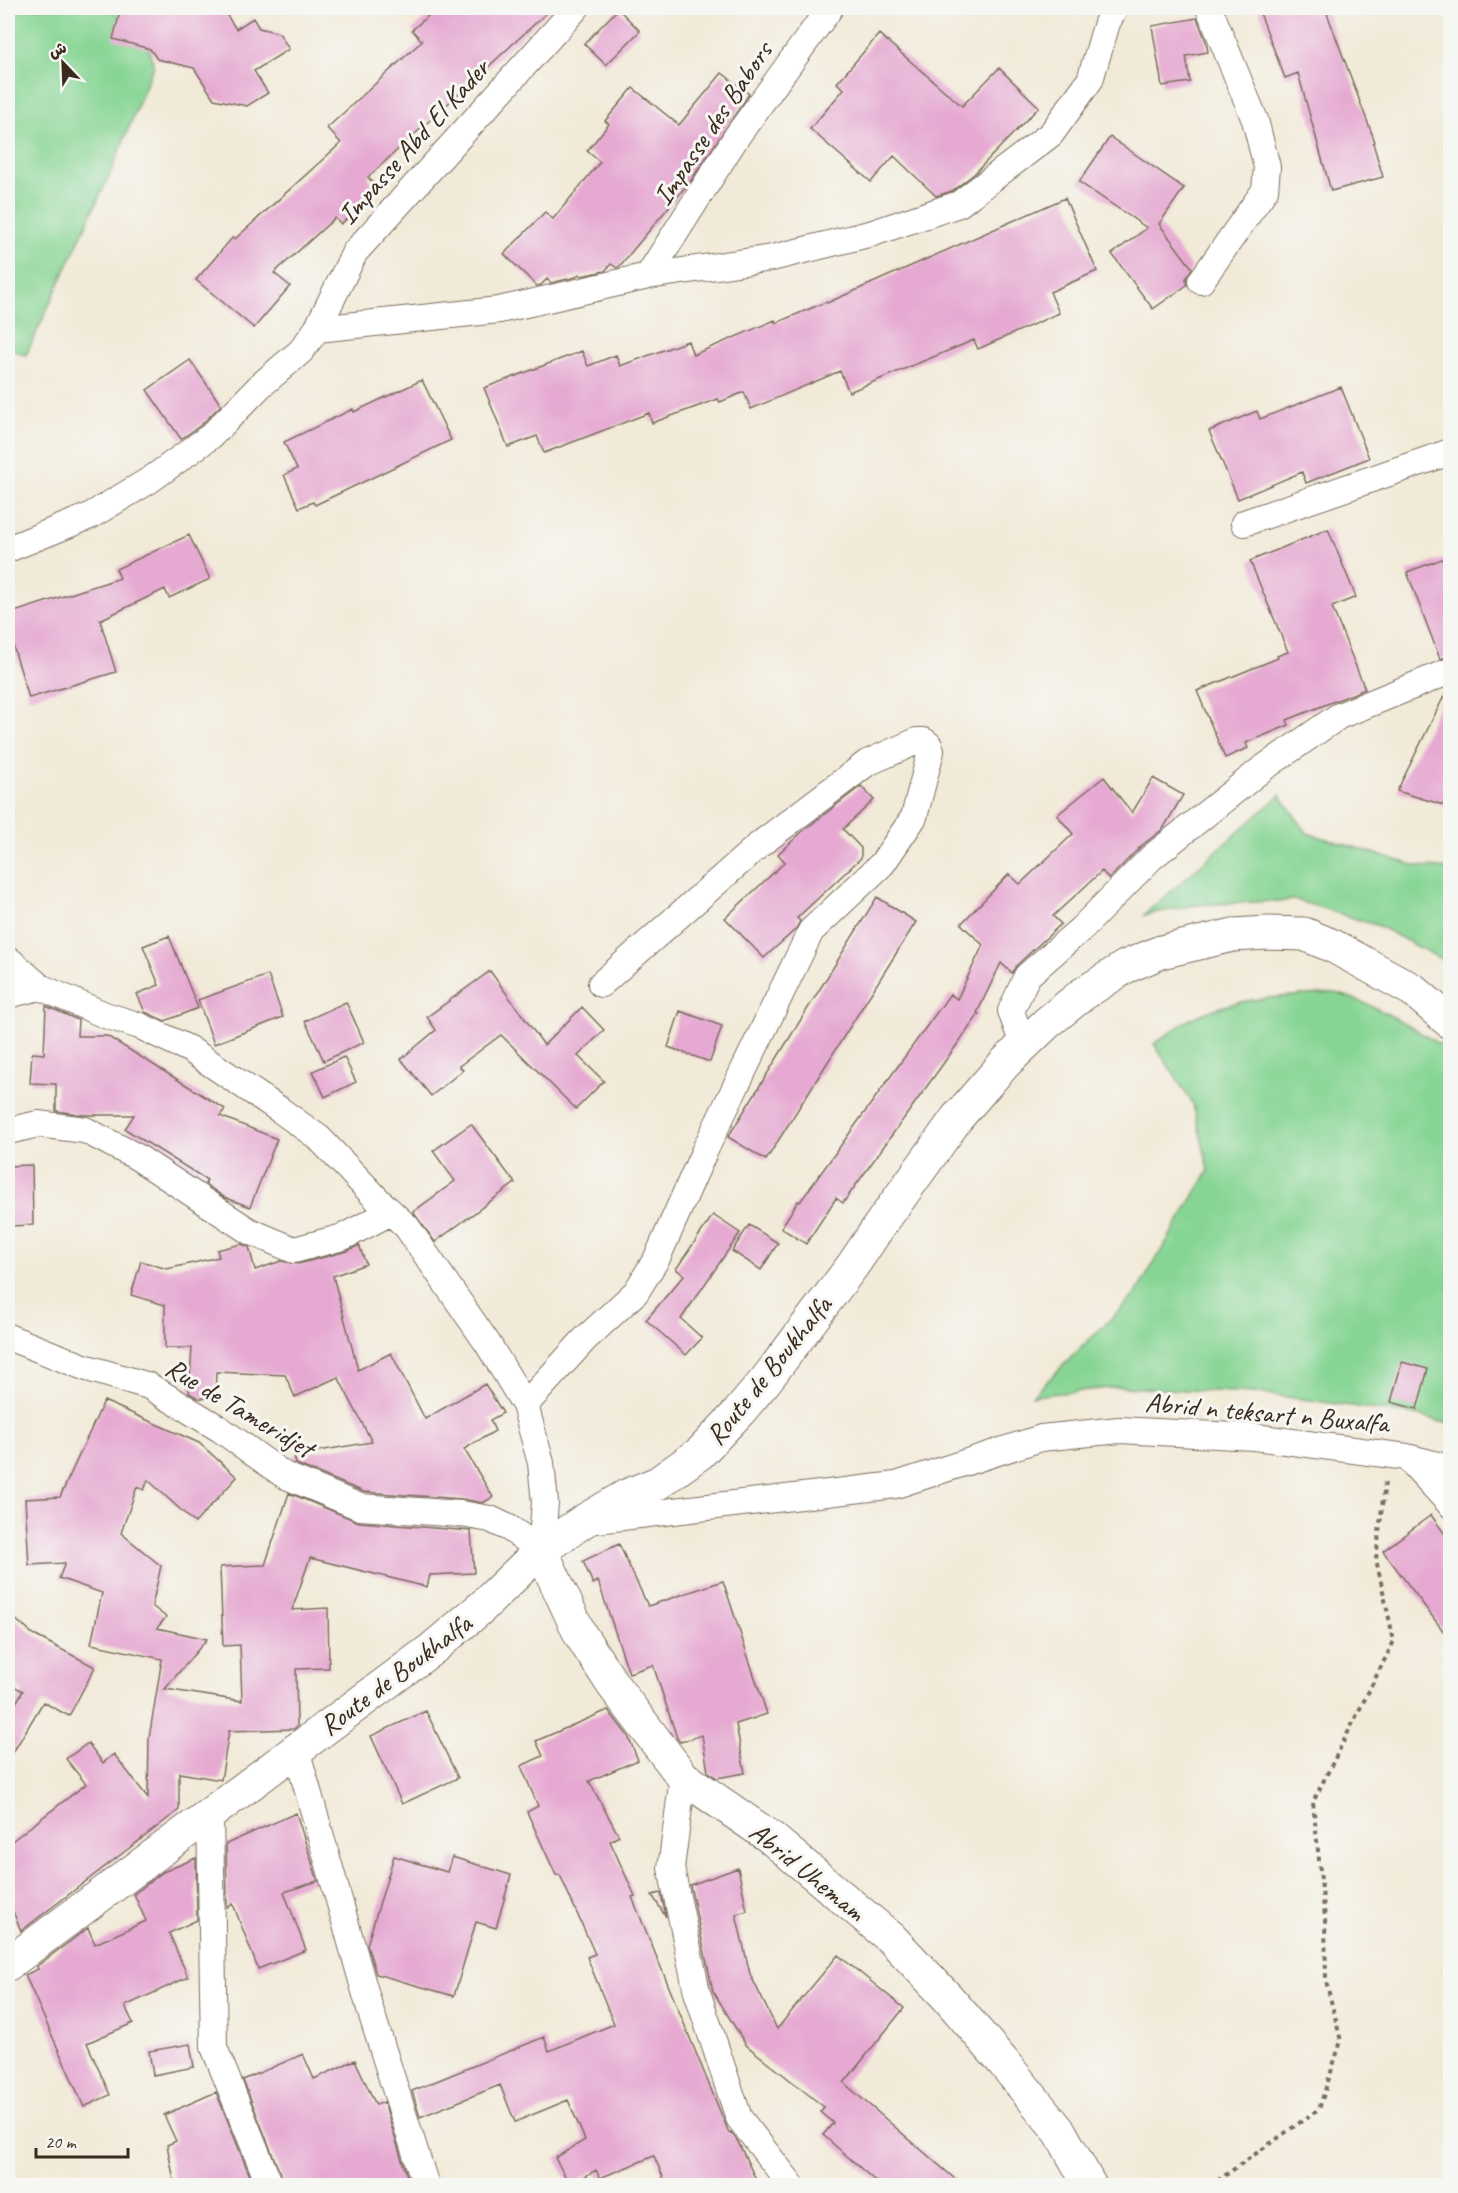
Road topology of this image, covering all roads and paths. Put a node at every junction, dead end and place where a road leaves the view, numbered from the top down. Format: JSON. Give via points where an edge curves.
{"nodes":[{"id":1,"x":576,"y":8,"type":"edge"},
{"id":2,"x":830,"y":8,"type":"edge"},
{"id":3,"x":1115,"y":8,"type":"edge"},
{"id":4,"x":1209,"y":8,"type":"edge"},
{"id":5,"x":648,"y":276,"type":"junction"},
{"id":6,"x":1201,"y":281,"type":"dead end"},
{"id":7,"x":317,"y":329,"type":"junction"},
{"id":8,"x":1450,"y":452,"type":"edge"},
{"id":9,"x":1244,"y":523,"type":"dead end"},
{"id":10,"x":8,"y":549,"type":"edge"},
{"id":11,"x":1446,"y":676,"type":"edge"},
{"id":12,"x":8,"y":959,"type":"edge"},
{"id":13,"x":601,"y":984,"type":"dead end"},
{"id":14,"x":40,"y":987,"type":"junction"},
{"id":15,"x":8,"y":995,"type":"edge"},
{"id":16,"x":1450,"y":1022,"type":"edge"},
{"id":17,"x":1023,"y":1045,"type":"junction"},
{"id":18,"x":8,"y":1131,"type":"edge"},
{"id":19,"x":391,"y":1212,"type":"junction"},
{"id":20,"x":8,"y":1337,"type":"edge"},
{"id":21,"x":525,"y":1405,"type":"junction"},
{"id":22,"x":1398,"y":1456,"type":"junction"},
{"id":23,"x":1450,"y":1468,"type":"edge"},
{"id":24,"x":1450,"y":1504,"type":"edge"},
{"id":25,"x":582,"y":1522,"type":"junction"},
{"id":26,"x":541,"y":1550,"type":"junction"},
{"id":27,"x":296,"y":1749,"type":"junction"},
{"id":28,"x":683,"y":1777,"type":"junction"},
{"id":29,"x":210,"y":1814,"type":"junction"},
{"id":30,"x":8,"y":1964,"type":"edge"},
{"id":31,"x":270,"y":2186,"type":"edge"},
{"id":32,"x":426,"y":2186,"type":"edge"},
{"id":33,"x":792,"y":2186,"type":"edge"},
{"id":34,"x":1090,"y":2186,"type":"edge"},
{"id":35,"x":1210,"y":2186,"type":"edge"}],
"edges":[{"from":1,"to":7,"type":"street","name":"Impasse Abd El Kader","via":[[355,252]]},
{"from":2,"to":5,"type":"street","name":"Impasse des Babors","via":[[737,136]]},
{"from":3,"to":5,"type":"street","via":[[1090,80],[1051,134],[959,204],[873,233],[772,258]]},
{"from":4,"to":6,"type":"street","via":[[1255,120],[1267,167],[1265,190]]},
{"from":5,"to":7,"type":"street","via":[[499,310]]},
{"from":7,"to":10,"type":"street","name":"Impasse Abd El Kader","via":[[301,351],[211,436],[150,480],[90,516]]},
{"from":8,"to":9,"type":"street"},
{"from":11,"to":17,"type":"street","via":[[1339,716],[1262,769],[1152,857],[1082,928],[1027,976],[1011,1011]]},
{"from":12,"to":14,"type":"street"},
{"from":13,"to":21,"type":"street","via":[[759,845],[867,763],[917,741],[929,745],[932,751],[914,817],[882,864],[812,931],[657,1258],[636,1292]]},
{"from":14,"to":15,"type":"street"},
{"from":14,"to":19,"type":"street","via":[[189,1049],[319,1138]]},
{"from":16,"to":17,"type":"main road","name":"Route de Boukhalfa","via":[[1413,990],[1333,946],[1304,934],[1268,933],[1202,942],[1161,952],[1125,967],[1083,994]]},
{"from":17,"to":25,"type":"main road","name":"Route de Boukhalfa","via":[[957,1118],[853,1265],[739,1412],[700,1452],[658,1483],[626,1496]]},
{"from":18,"to":19,"type":"street","via":[[38,1124],[85,1130],[137,1158],[249,1231],[294,1250],[343,1237]]},
{"from":19,"to":21,"type":"street","via":[[406,1227],[489,1344]]},
{"from":20,"to":26,"type":"street","name":"Rue de Tameridjet","via":[[84,1367],[149,1386],[220,1429],[284,1476],[360,1507],[490,1519]]},
{"from":21,"to":26,"type":"street","via":[[541,1463],[546,1503]]},
{"from":22,"to":23,"type":"street","name":"Abrid n teksart n Buxalfa"},
{"from":22,"to":24,"type":"street"},
{"from":22,"to":25,"type":"street","name":"Abrid n teksart n Buxalfa","via":[[1255,1437],[1119,1430],[1041,1438],[896,1485]]},
{"from":22,"to":35,"type":"path","via":[[1376,1559],[1394,1641],[1313,1802],[1325,1918],[1326,1981],[1341,2041],[1319,2109]]},
{"from":25,"to":26,"type":"main road","name":"Route de Boukhalfa"},
{"from":26,"to":27,"type":"main road","name":"Route de Boukhalfa","via":[[432,1649]]},
{"from":26,"to":28,"type":"main road","name":"Abrid Uhemam","via":[[580,1634],[613,1685]]},
{"from":27,"to":29,"type":"main road","name":"Route de Boukhalfa"},
{"from":27,"to":32,"type":"street"},
{"from":28,"to":33,"type":"street","via":[[671,1868],[697,1992],[739,2118]]},
{"from":28,"to":34,"type":"main road","name":"Abrid Uhemam","via":[[770,1837],[892,1939],[1024,2088],[1059,2132]]},
{"from":29,"to":30,"type":"main road","name":"Route de Boukhalfa"},
{"from":29,"to":31,"type":"street","via":[[214,2047]]}]}
